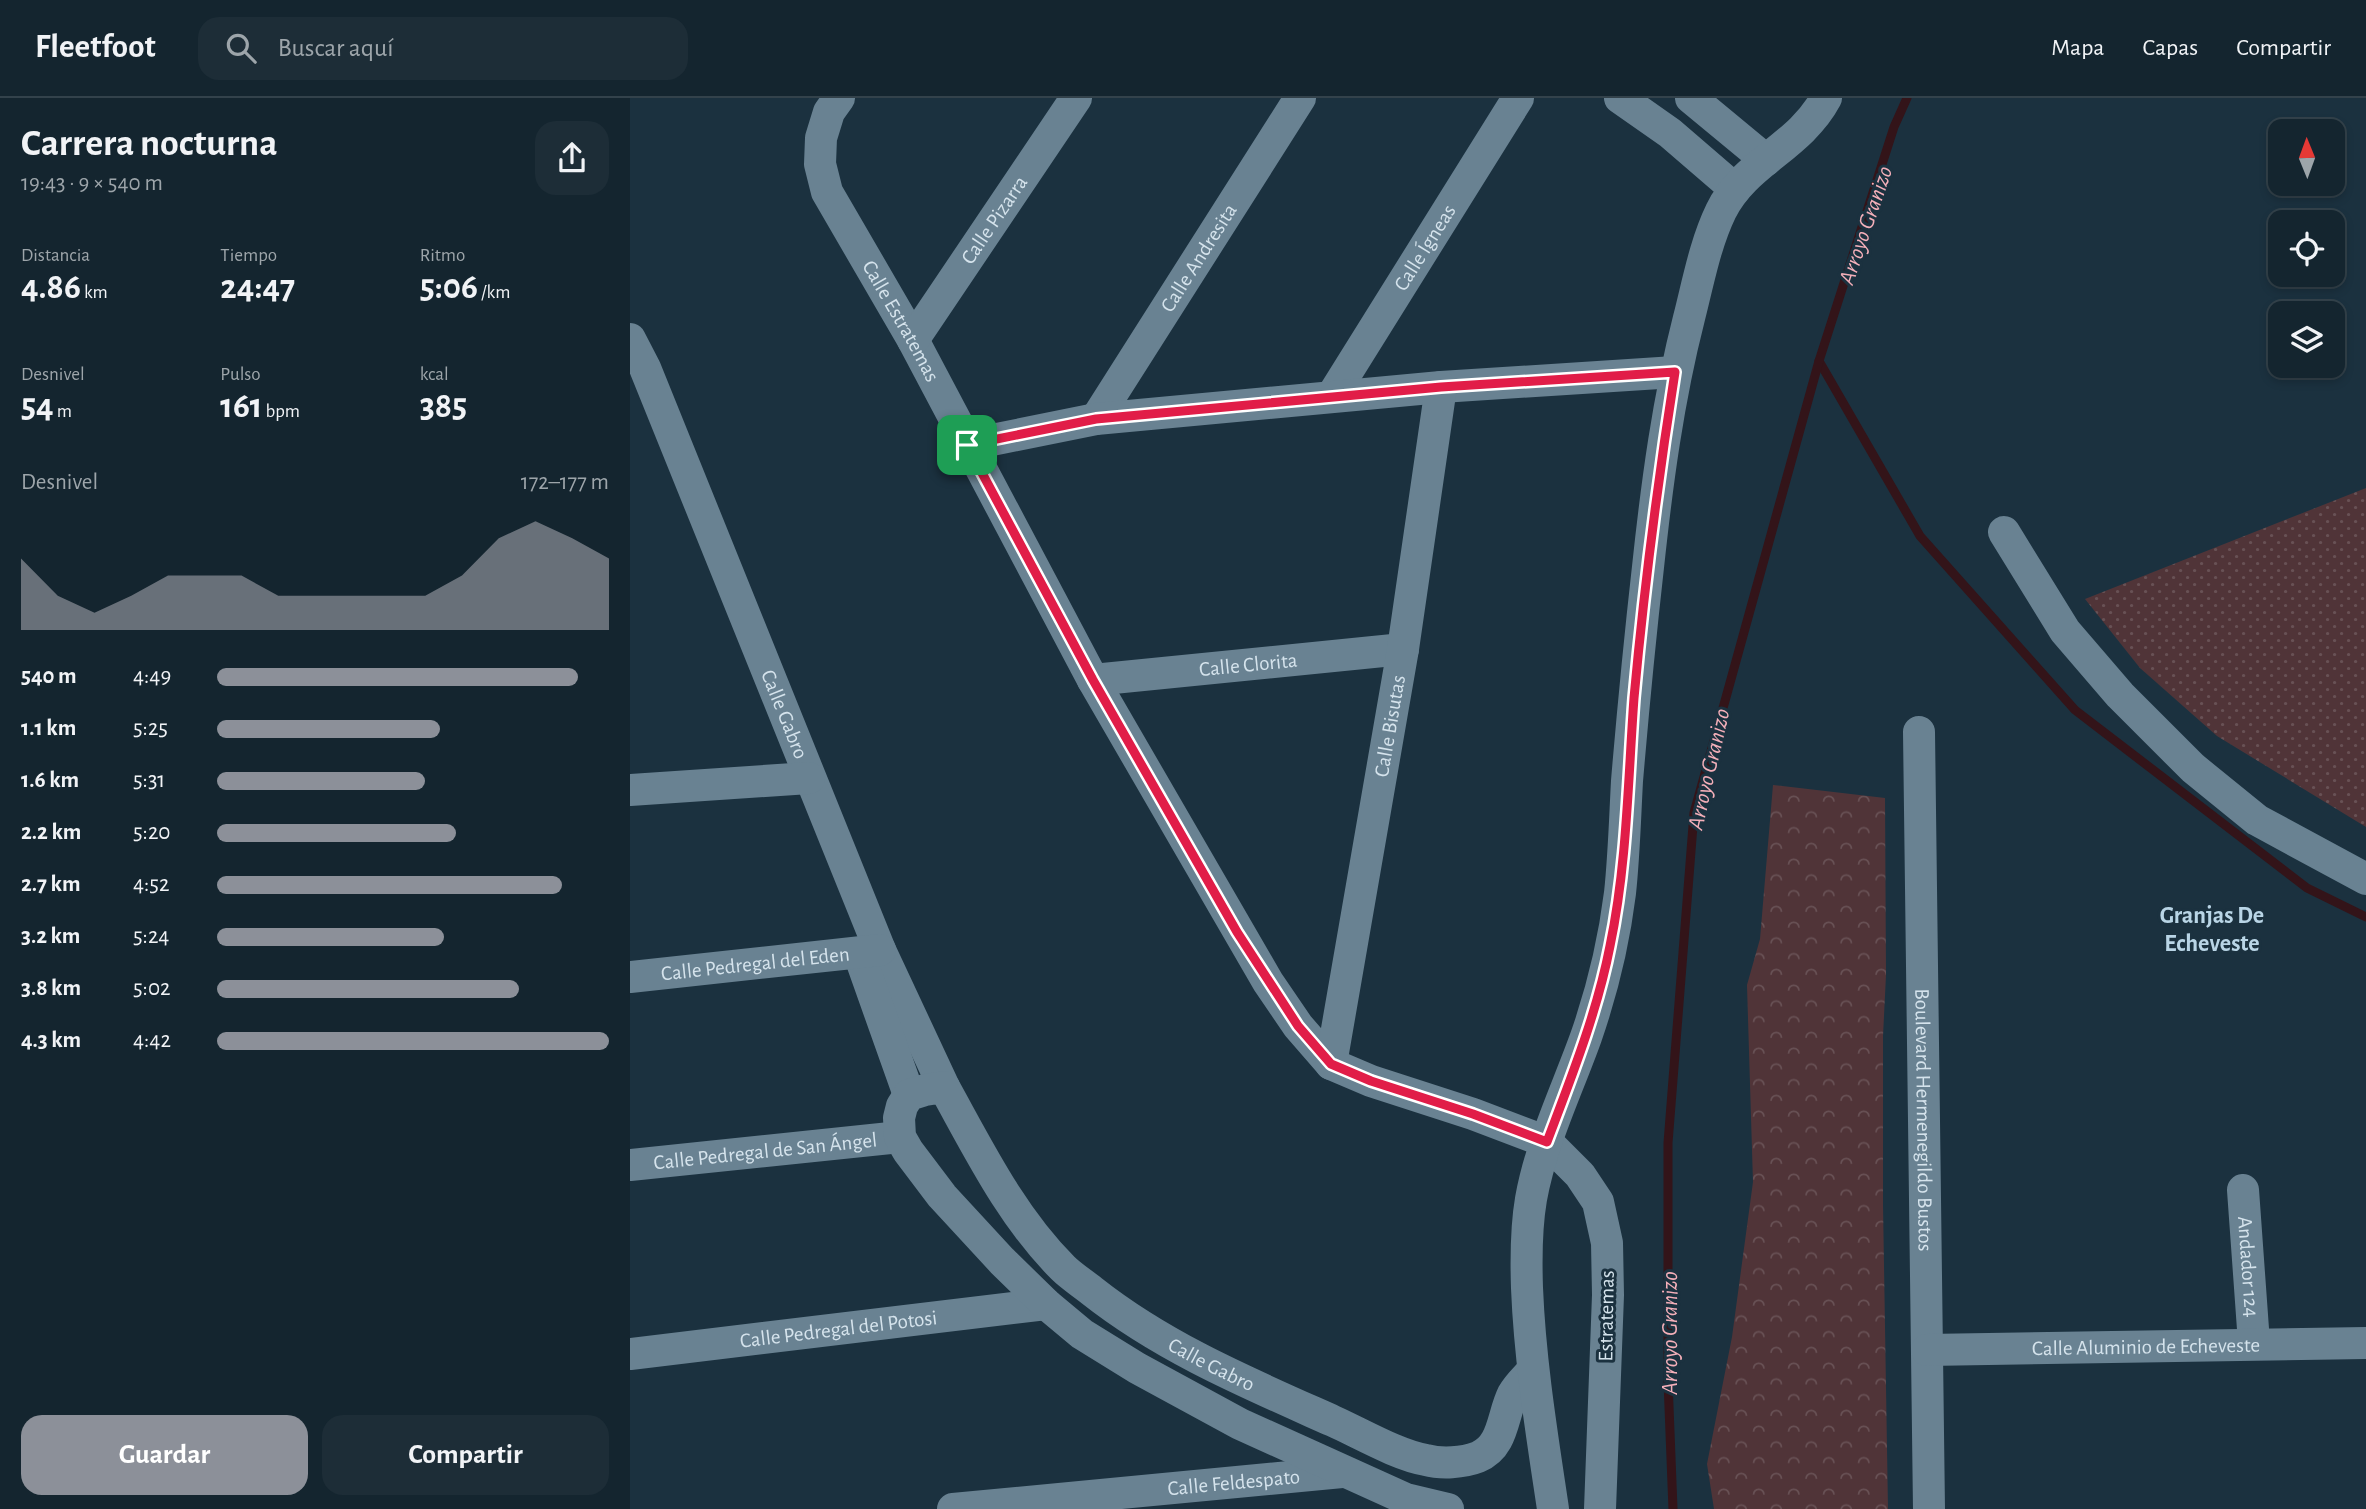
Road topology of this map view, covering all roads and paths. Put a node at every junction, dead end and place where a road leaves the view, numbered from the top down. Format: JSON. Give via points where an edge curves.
{"nodes":[{"id":1,"x":839,"y":98,"type":"edge"},
{"id":2,"x":1076,"y":98,"type":"edge"},
{"id":3,"x":1300,"y":98,"type":"edge"},
{"id":4,"x":1518,"y":98,"type":"edge"},
{"id":5,"x":1620,"y":98,"type":"edge"},
{"id":6,"x":1691,"y":98,"type":"edge"},
{"id":7,"x":1826,"y":98,"type":"edge"},
{"id":8,"x":1766,"y":160,"type":"junction"},
{"id":9,"x":1735,"y":188,"type":"junction"},
{"id":10,"x":630,"y":339,"type":"edge"},
{"id":11,"x":913,"y":340,"type":"junction"},
{"id":12,"x":1675,"y":372,"type":"junction"},
{"id":13,"x":1441,"y":387,"type":"junction"},
{"id":14,"x":1332,"y":396,"type":"junction"},
{"id":15,"x":1096,"y":419,"type":"junction"},
{"id":16,"x":967,"y":445,"type":"junction"},
{"id":17,"x":2004,"y":532,"type":"dead end"},
{"id":18,"x":1403,"y":649,"type":"junction"},
{"id":19,"x":1093,"y":680,"type":"junction"},
{"id":20,"x":1919,"y":732,"type":"dead end"},
{"id":21,"x":809,"y":778,"type":"junction"},
{"id":22,"x":630,"y":790,"type":"edge"},
{"id":23,"x":2366,"y":879,"type":"edge"},
{"id":24,"x":869,"y":952,"type":"junction"},
{"id":25,"x":630,"y":977,"type":"edge"},
{"id":26,"x":1331,"y":1064,"type":"junction"},
{"id":27,"x":944,"y":1087,"type":"junction"},
{"id":28,"x":909,"y":1095,"type":"junction"},
{"id":29,"x":900,"y":1137,"type":"junction"},
{"id":30,"x":1547,"y":1142,"type":"junction"},
{"id":31,"x":630,"y":1166,"type":"edge"},
{"id":32,"x":2242,"y":1190,"type":"dead end"},
{"id":33,"x":1046,"y":1304,"type":"junction"},
{"id":34,"x":2254,"y":1343,"type":"junction"},
{"id":35,"x":2366,"y":1343,"type":"edge"},
{"id":36,"x":1927,"y":1350,"type":"junction"},
{"id":37,"x":630,"y":1354,"type":"edge"},
{"id":38,"x":1533,"y":1370,"type":"junction"},
{"id":39,"x":1345,"y":1472,"type":"junction"},
{"id":40,"x":953,"y":1509,"type":"edge"},
{"id":41,"x":1448,"y":1509,"type":"edge"},
{"id":42,"x":1553,"y":1509,"type":"edge"},
{"id":43,"x":1600,"y":1509,"type":"edge"},
{"id":44,"x":1929,"y":1509,"type":"edge"}],
"edges":[{"from":1,"to":11,"type":"street","name":"Calle Estratemas","via":[[821,138],[820,164],[827,192]]},
{"from":2,"to":11,"type":"street","name":"Calle Pizarra"},
{"from":3,"to":15,"type":"street","name":"Calle Andresita"},
{"from":4,"to":14,"type":"street","name":"Calle Ígneas"},
{"from":5,"to":9,"type":"street"},
{"from":6,"to":8,"type":"street"},
{"from":7,"to":8,"type":"street","via":[[1807,126]]},
{"from":8,"to":9,"type":"street"},
{"from":9,"to":12,"type":"street","via":[[1714,230]]},
{"from":10,"to":21,"type":"street","name":"Calle Gabro","via":[[651,381]]},
{"from":11,"to":16,"type":"street","name":"Calle Estratemas"},
{"from":12,"to":13,"type":"street"},
{"from":12,"to":30,"type":"street","via":[[1638,658],[1620,893],[1587,1033]]},
{"from":13,"to":14,"type":"street"},
{"from":13,"to":18,"type":"street","name":"Calle Bisutas"},
{"from":14,"to":15,"type":"street"},
{"from":15,"to":16,"type":"street"},
{"from":16,"to":19,"type":"street","name":"Calle Estratemas"},
{"from":17,"to":23,"type":"street","via":[[2065,631],[2120,695],[2193,768],[2257,820]]},
{"from":18,"to":19,"type":"street","name":"Calle Clorita"},
{"from":18,"to":26,"type":"street","name":"Calle Bisutas"},
{"from":19,"to":26,"type":"street","name":"Calle Estratemas","via":[[1268,982]]},
{"from":20,"to":36,"type":"street","name":"Boulevard Hermenegildo Bustos"},
{"from":21,"to":22,"type":"street"},
{"from":21,"to":24,"type":"street","name":"Calle Gabro"},
{"from":24,"to":25,"type":"street","name":"Calle Pedregal del Eden"},
{"from":24,"to":27,"type":"street","name":"Calle Gabro"},
{"from":24,"to":28,"type":"street","name":"Calle Gabro"},
{"from":26,"to":30,"type":"street","name":"Calle Estratemas"},
{"from":27,"to":28,"type":"street"},
{"from":27,"to":38,"type":"street","name":"Calle Gabro","via":[[1003,1193],[1064,1269],[1116,1310],[1224,1372],[1392,1448],[1426,1460],[1457,1462],[1479,1456],[1493,1444],[1514,1391]]},
{"from":28,"to":29,"type":"street","via":[[899,1118]]},
{"from":29,"to":31,"type":"street","name":"Calle Pedregal de San Ángel"},
{"from":29,"to":33,"type":"street","name":"Calle Gabro","via":[[942,1196]]},
{"from":30,"to":38,"type":"street","via":[[1531,1198],[1526,1249]]},
{"from":30,"to":43,"type":"street","name":"Estratemas","via":[[1580,1175],[1598,1202],[1607,1243]]},
{"from":32,"to":34,"type":"street","name":"Andador 124"},
{"from":33,"to":37,"type":"street","name":"Calle Pedregal del Potosi"},
{"from":33,"to":39,"type":"street","name":"Calle Gabro","via":[[1082,1334],[1137,1368],[1240,1424]]},
{"from":34,"to":35,"type":"street","name":"Calle Aluminio de Echeveste"},
{"from":34,"to":36,"type":"street","name":"Calle Aluminio de Echeveste"},
{"from":36,"to":44,"type":"street","name":"Boulevard Hermenegildo Bustos"},
{"from":38,"to":42,"type":"street"},
{"from":39,"to":40,"type":"street","name":"Calle Feldespato"},
{"from":39,"to":41,"type":"street","name":"Calle Gabro","via":[[1406,1499]]}]}
